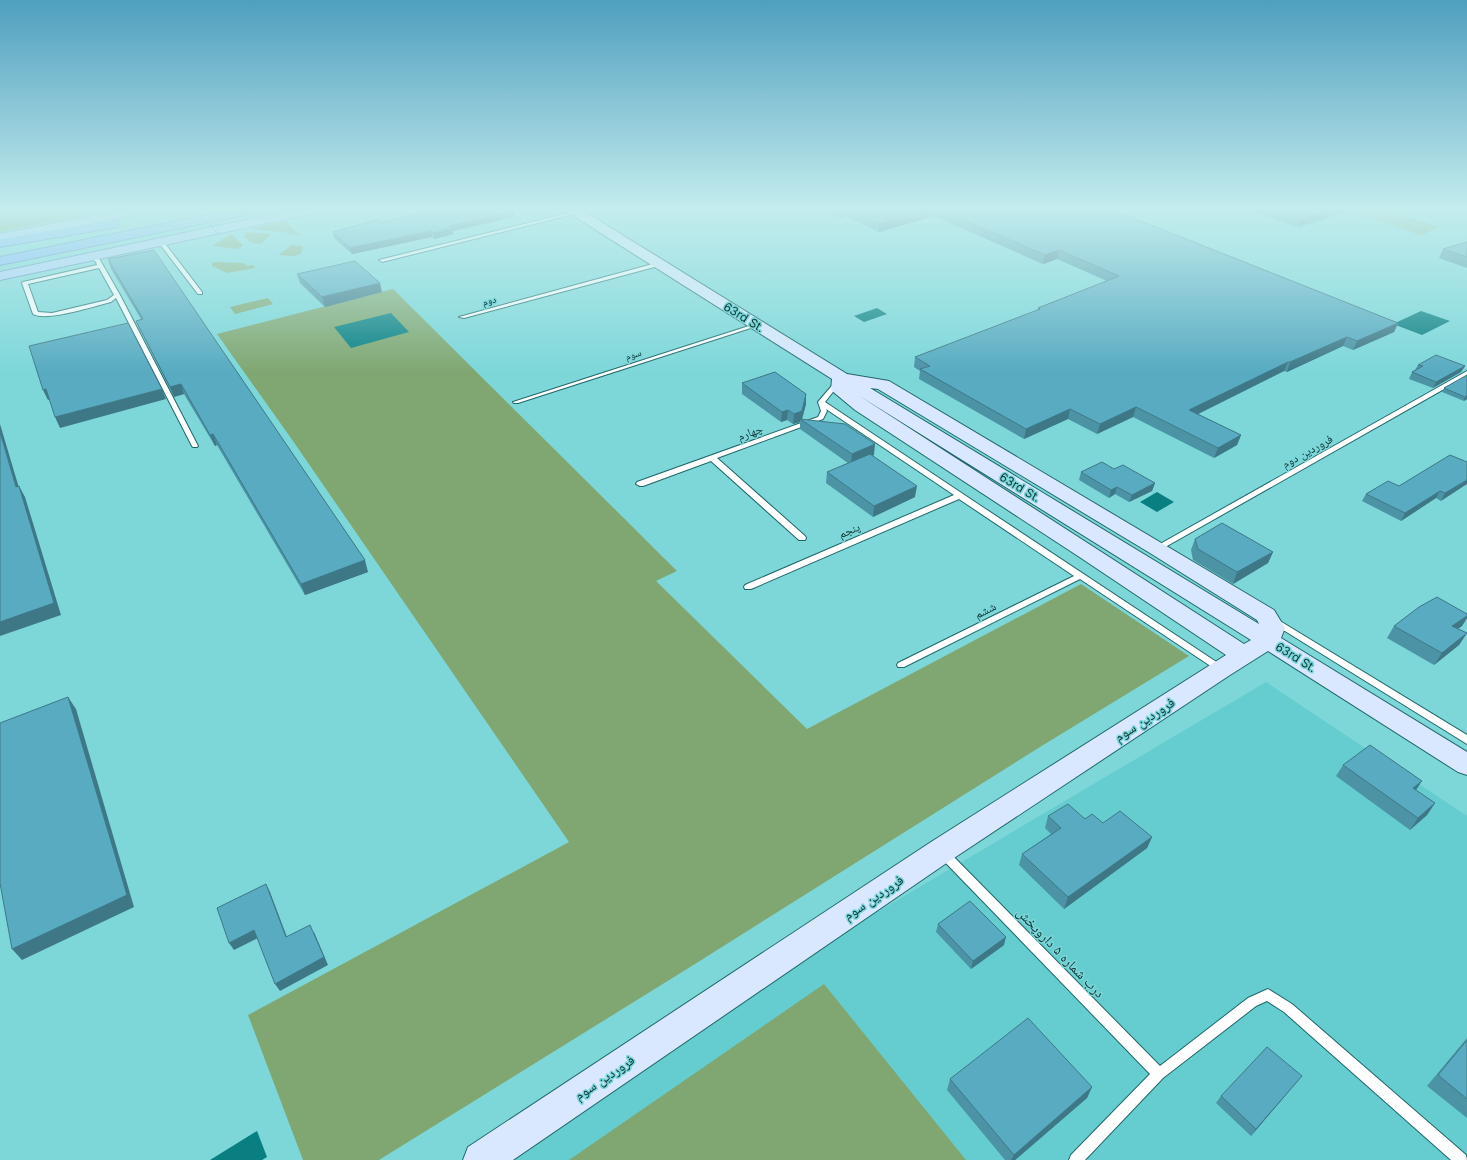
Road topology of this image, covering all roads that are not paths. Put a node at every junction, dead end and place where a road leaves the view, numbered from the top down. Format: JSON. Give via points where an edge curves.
{"nodes":[{"id":1,"x":81,"y":264,"type":"edge"},
{"id":2,"x":89,"y":264,"type":"edge"},
{"id":3,"x":97,"y":264,"type":"edge"},
{"id":4,"x":178,"y":264,"type":"edge"},
{"id":5,"x":660,"y":264,"type":"joint"},
{"id":6,"x":0,"y":276,"type":"edge"},
{"id":7,"x":200,"y":293,"type":"dead end"},
{"id":8,"x":117,"y":295,"type":"junction"},
{"id":9,"x":462,"y":317,"type":"dead end"},
{"id":10,"x":757,"y":325,"type":"junction"},
{"id":11,"x":1467,"y":373,"type":"edge"},
{"id":12,"x":842,"y":378,"type":"junction"},
{"id":13,"x":516,"y":402,"type":"dead end"},
{"id":14,"x":821,"y":402,"type":"junction"},
{"id":15,"x":195,"y":446,"type":"dead end"},
{"id":16,"x":712,"y":458,"type":"junction"},
{"id":17,"x":640,"y":484,"type":"dead end"},
{"id":18,"x":959,"y":496,"type":"junction"},
{"id":19,"x":802,"y":538,"type":"dead end"},
{"id":20,"x":1157,"y":548,"type":"junction"},
{"id":21,"x":1080,"y":576,"type":"junction"},
{"id":22,"x":748,"y":587,"type":"dead end"},
{"id":23,"x":1268,"y":628,"type":"junction"},
{"id":24,"x":1233,"y":662,"type":"junction"},
{"id":25,"x":901,"y":666,"type":"dead end"},
{"id":26,"x":1467,"y":740,"type":"edge"},
{"id":27,"x":1467,"y":765,"type":"edge"},
{"id":28,"x":941,"y":851,"type":"junction"},
{"id":29,"x":1159,"y":1074,"type":"junction"},
{"id":30,"x":481,"y":1160,"type":"edge"},
{"id":31,"x":1076,"y":1160,"type":"edge"},
{"id":32,"x":1461,"y":1160,"type":"edge"}],
"edges":[{"from":1,"to":6,"type":"main road"},
{"from":2,"to":8,"type":"lane","via":[[25,283],[36,314],[52,315],[109,301]]},
{"from":3,"to":8,"type":"lane"},
{"from":4,"to":7,"type":"lane"},
{"from":5,"to":9,"type":"lane","name":"دوم"},
{"from":5,"to":10,"type":"street","name":"63rd St."},
{"from":8,"to":15,"type":"lane"},
{"from":10,"to":12,"type":"street","name":"63rd St."},
{"from":10,"to":13,"type":"lane","name":"سوم"},
{"from":11,"to":20,"type":"lane","name":"فروردین دوم"},
{"from":12,"to":14,"type":"lane"},
{"from":12,"to":20,"type":"street","via":[[883,385]]},
{"from":12,"to":23,"type":"street","name":"63rd St."},
{"from":12,"to":24,"type":"street","via":[[840,390],[861,406],[1086,551]]},
{"from":14,"to":16,"type":"lane","name":"چهارم","via":[[824,411],[822,418]]},
{"from":14,"to":18,"type":"lane"},
{"from":16,"to":17,"type":"lane","name":"چهارم"},
{"from":16,"to":19,"type":"lane"},
{"from":18,"to":21,"type":"lane"},
{"from":18,"to":22,"type":"lane","name":"پنجم"},
{"from":20,"to":23,"type":"street"},
{"from":21,"to":24,"type":"lane"},
{"from":21,"to":25,"type":"lane","name":"ششم"},
{"from":23,"to":24,"type":"street","name":"فروردین سوم"},
{"from":23,"to":26,"type":"lane"},
{"from":23,"to":27,"type":"street","name":"63rd St."},
{"from":24,"to":28,"type":"street","name":"فروردین سوم"},
{"from":28,"to":29,"type":"lane","name":"درب شماره ۵ داروپخش"},
{"from":28,"to":30,"type":"street","name":"فروردین سوم"},
{"from":29,"to":31,"type":"lane"},
{"from":29,"to":32,"type":"lane","via":[[1252,1002],[1268,995],[1288,1008]]}]}
